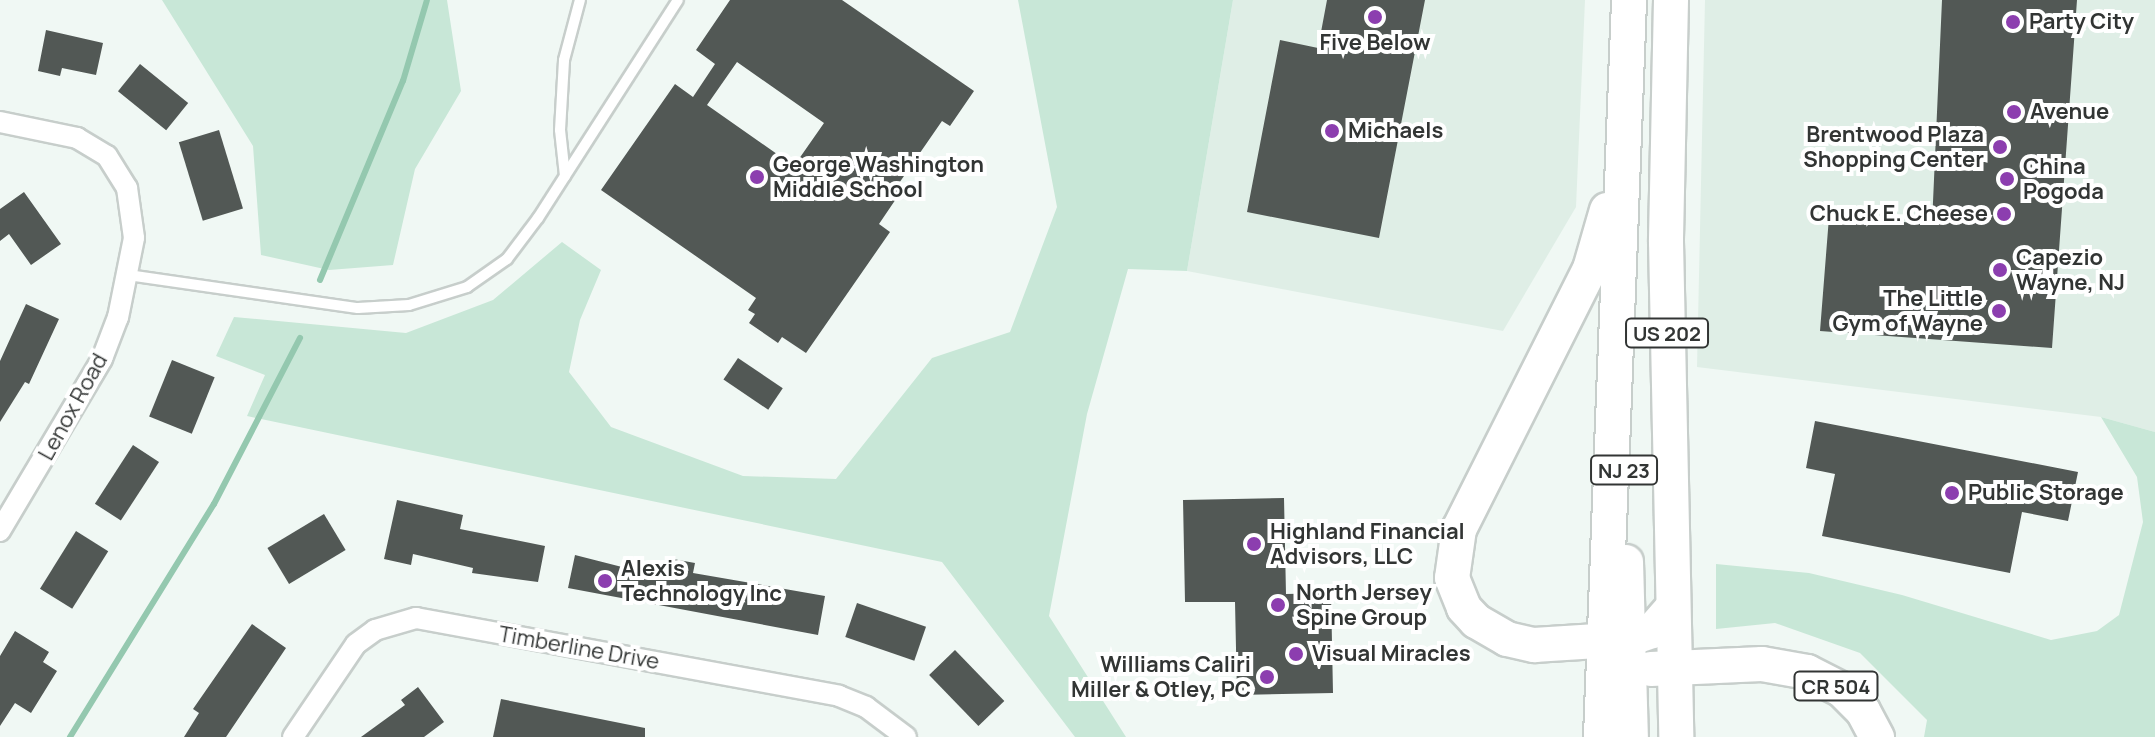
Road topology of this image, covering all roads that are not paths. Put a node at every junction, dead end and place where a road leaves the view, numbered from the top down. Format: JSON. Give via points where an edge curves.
{"nodes":[{"id":1,"x":580,"y":0,"type":"edge"},
{"id":2,"x":678,"y":0,"type":"edge"},
{"id":3,"x":1629,"y":0,"type":"edge"},
{"id":4,"x":1671,"y":0,"type":"edge"},
{"id":5,"x":0,"y":122,"type":"edge"},
{"id":6,"x":1620,"y":167,"type":"junction"},
{"id":7,"x":565,"y":176,"type":"junction"},
{"id":8,"x":128,"y":275,"type":"junction"},
{"id":9,"x":1618,"y":302,"type":"joint"},
{"id":10,"x":0,"y":531,"type":"edge"},
{"id":11,"x":1673,"y":607,"type":"junction"},
{"id":12,"x":1616,"y":640,"type":"junction"},
{"id":13,"x":1675,"y":667,"type":"junction"},
{"id":14,"x":1630,"y":676,"type":"junction"},
{"id":15,"x":1601,"y":722,"type":"edge"},
{"id":16,"x":293,"y":737,"type":"edge"},
{"id":17,"x":906,"y":737,"type":"edge"},
{"id":18,"x":1631,"y":737,"type":"edge"},
{"id":19,"x":1676,"y":737,"type":"edge"},
{"id":20,"x":1877,"y":737,"type":"edge"}],
"edges":[{"from":1,"to":7,"type":"lane","via":[[564,60],[560,130]]},
{"from":2,"to":7,"type":"lane"},
{"from":3,"to":6,"type":"highway","number":"US 202"},
{"from":4,"to":11,"type":"highway","number":"US 202","via":[[1666,257]]},
{"from":5,"to":8,"type":"street","name":"Lenox Road","via":[[77,138],[107,156],[127,188],[133,212]]},
{"from":6,"to":9,"type":"highway","number":"US 202"},
{"from":6,"to":12,"type":"highway","via":[[1590,269],[1475,494],[1451,565],[1464,608],[1491,633],[1534,645]]},
{"from":7,"to":8,"type":"lane","via":[[507,259],[467,287],[409,305],[358,308]]},
{"from":8,"to":10,"type":"street","name":"Lenox Road","via":[[113,331],[83,399]]},
{"from":9,"to":12,"type":"highway","number":"NJ 23"},
{"from":11,"to":12,"type":"highway","via":[[1652,631]]},
{"from":11,"to":13,"type":"highway","number":"US 202"},
{"from":12,"to":14,"type":"highway","number":"NJ 23"},
{"from":12,"to":15,"type":"highway"},
{"from":13,"to":14,"type":"highway","number":"CR 504"},
{"from":13,"to":19,"type":"highway","number":"US 202"},
{"from":13,"to":20,"type":"highway","number":"CR 504","via":[[1762,664],[1807,672],[1841,689]]},
{"from":14,"to":15,"type":"highway"},
{"from":14,"to":18,"type":"highway","number":"NJ 23"},
{"from":16,"to":17,"type":"street","name":"Timberline Drive","via":[[356,644],[375,630],[416,618],[839,696],[866,707]]}]}
